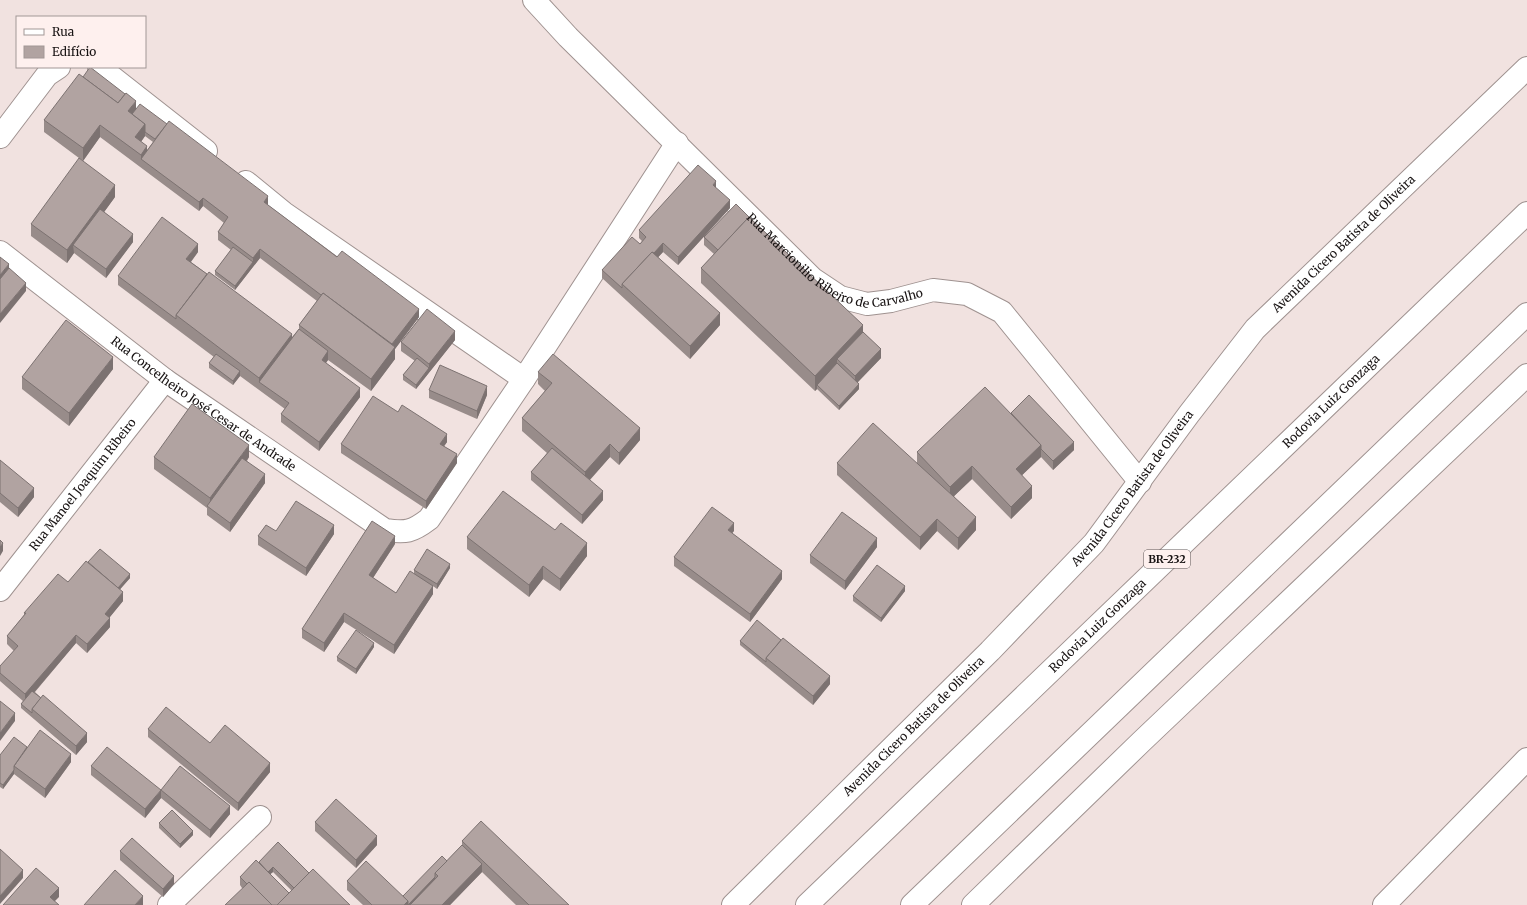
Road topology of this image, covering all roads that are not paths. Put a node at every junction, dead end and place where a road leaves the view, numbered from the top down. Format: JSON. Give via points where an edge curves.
{"nodes":[{"id":1,"x":534,"y":0,"type":"edge"},
{"id":2,"x":58,"y":68,"type":"edge"},
{"id":3,"x":101,"y":68,"type":"edge"},
{"id":4,"x":1527,"y":68,"type":"edge"},
{"id":5,"x":0,"y":136,"type":"edge"},
{"id":6,"x":676,"y":143,"type":"junction"},
{"id":7,"x":1527,"y":213,"type":"edge"},
{"id":8,"x":0,"y":252,"type":"edge"},
{"id":9,"x":1527,"y":314,"type":"edge"},
{"id":10,"x":1527,"y":375,"type":"edge"},
{"id":11,"x":524,"y":379,"type":"junction"},
{"id":12,"x":165,"y":380,"type":"junction"},
{"id":13,"x":1140,"y":482,"type":"junction"},
{"id":14,"x":0,"y":590,"type":"edge"},
{"id":15,"x":1527,"y":759,"type":"edge"},
{"id":16,"x":260,"y":817,"type":"dead end"},
{"id":17,"x":169,"y":905,"type":"edge"},
{"id":18,"x":733,"y":905,"type":"edge"},
{"id":19,"x":807,"y":905,"type":"edge"},
{"id":20,"x":912,"y":905,"type":"edge"},
{"id":21,"x":973,"y":905,"type":"edge"},
{"id":22,"x":1384,"y":905,"type":"edge"}],
"edges":[{"from":1,"to":6,"type":"main road","name":"Rua Marcionilio Ribeiro de Carvalho"},
{"from":2,"to":5,"type":"main road","via":[[47,75]]},
{"from":3,"to":11,"type":"main road","via":[[284,213]]},
{"from":4,"to":13,"type":"main road","name":"Avenida Cicero Batista de Oliveira","via":[[1255,329]]},
{"from":6,"to":11,"type":"main road"},
{"from":6,"to":13,"type":"main road","name":"Rua Marcionilio Ribeiro de Carvalho","via":[[813,279],[840,297],[867,304],[891,301],[933,290],[967,294],[1002,312]]},
{"from":7,"to":19,"type":"main road","name":"Rodovia Luiz Gonzaga","number":"BR-232"},
{"from":8,"to":12,"type":"main road","name":"Rua Concelheiro José Cesar de Andrade"},
{"from":9,"to":20,"type":"main road"},
{"from":10,"to":21,"type":"main road"},
{"from":11,"to":12,"type":"main road","name":"Rua Concelheiro José Cesar de Andrade","via":[[429,519],[416,528],[401,532],[385,530]]},
{"from":12,"to":14,"type":"main road","name":"Rua Manoel Joaquim Ribeiro"},
{"from":13,"to":18,"type":"main road","name":"Avenida Cicero Batista de Oliveira","via":[[1094,543],[990,651]]},
{"from":15,"to":22,"type":"main road"},
{"from":16,"to":17,"type":"main road"}]}
